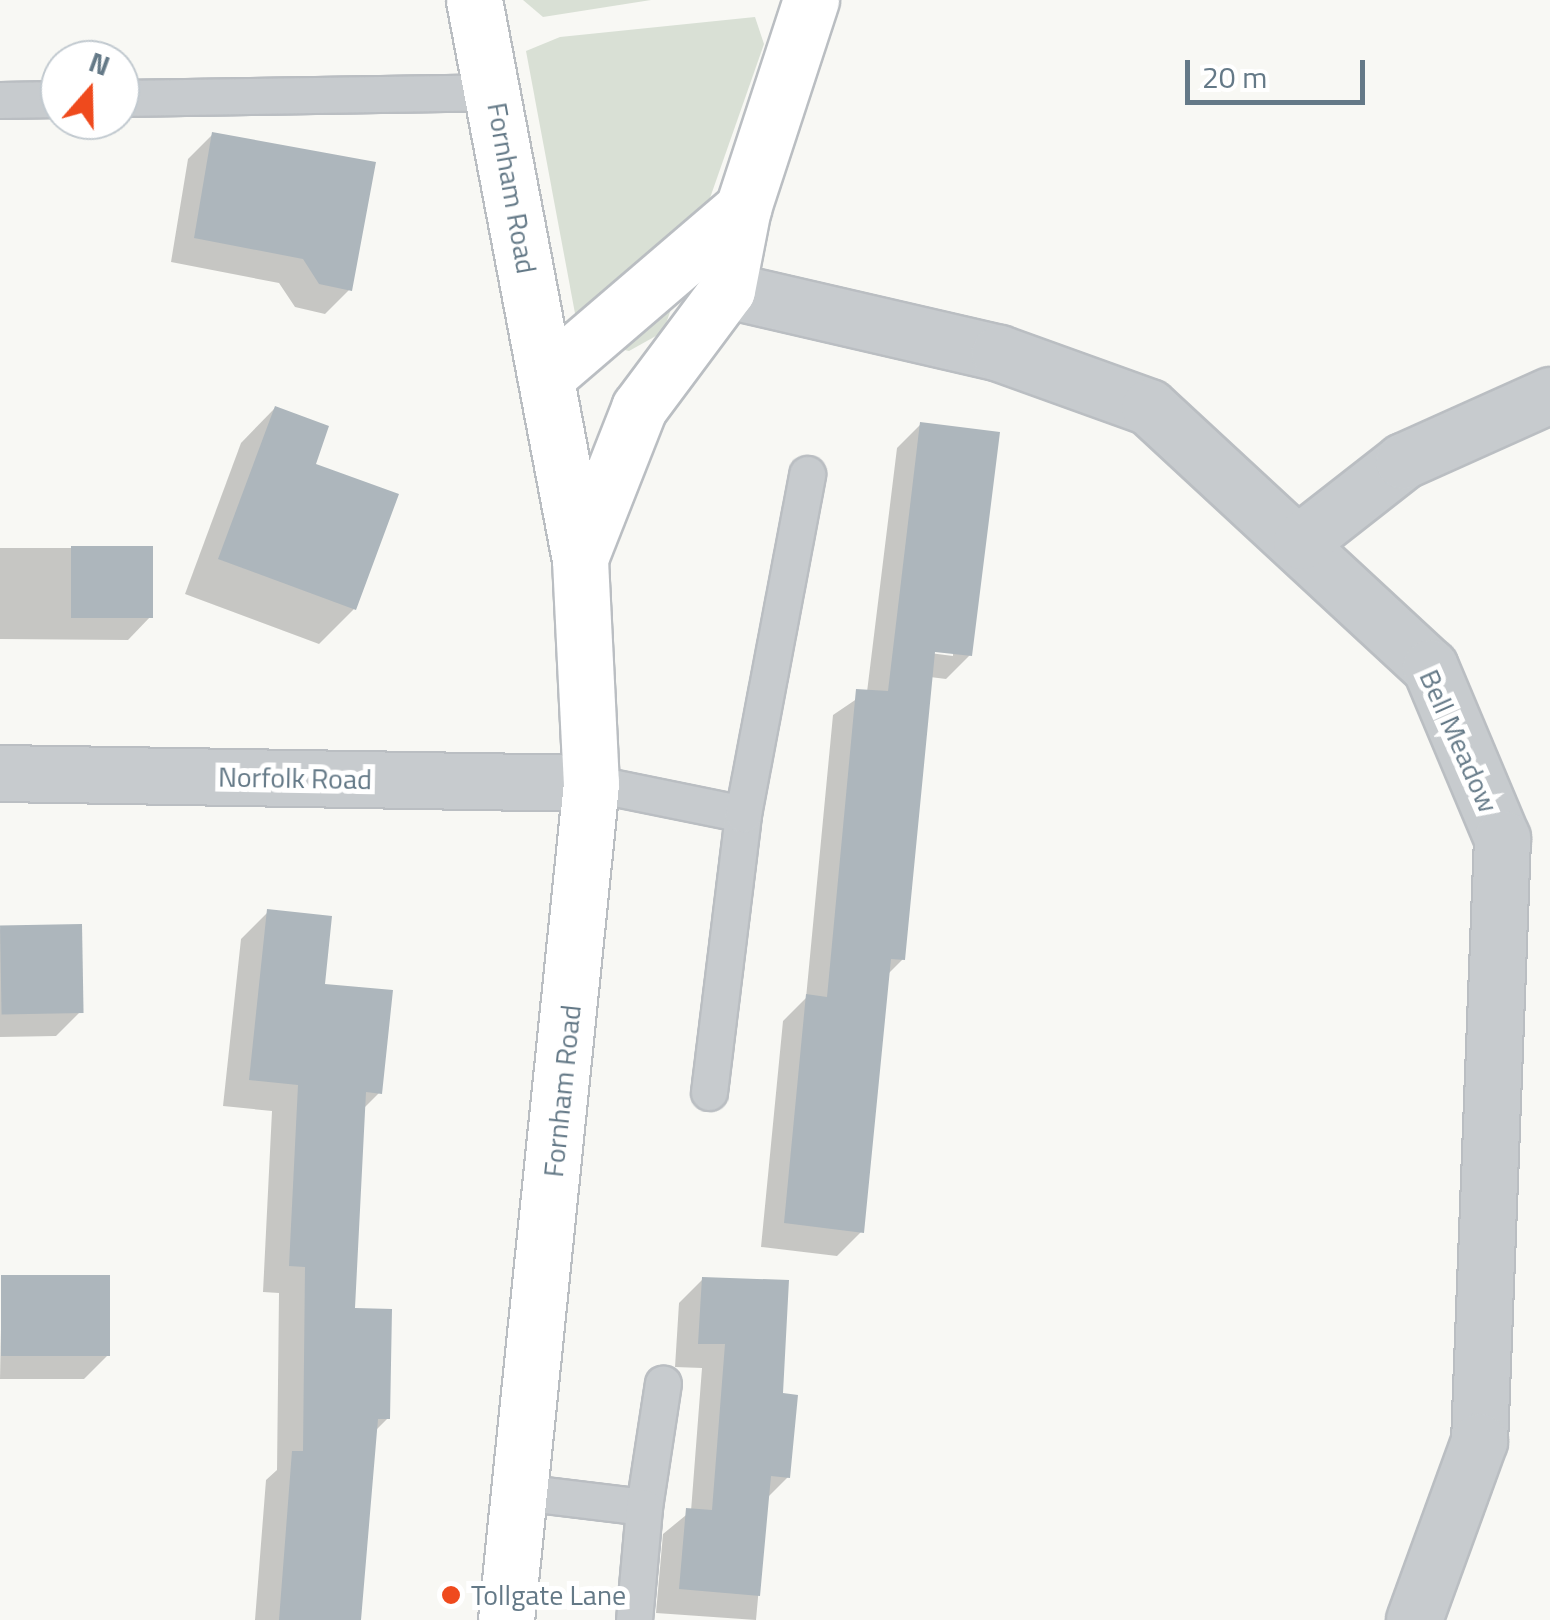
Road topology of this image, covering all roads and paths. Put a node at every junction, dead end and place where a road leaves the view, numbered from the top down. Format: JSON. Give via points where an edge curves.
{"nodes":[{"id":1,"x":474,"y":0,"type":"edge"},
{"id":2,"x":811,"y":0,"type":"edge"},
{"id":3,"x":494,"y":92,"type":"junction"},
{"id":4,"x":140,"y":98,"type":"edge"},
{"id":5,"x":40,"y":99,"type":"edge"},
{"id":6,"x":0,"y":100,"type":"edge"},
{"id":7,"x":743,"y":208,"type":"junction"},
{"id":8,"x":727,"y":290,"type":"junction"},
{"id":9,"x":546,"y":378,"type":"junction"},
{"id":10,"x":1550,"y":396,"type":"edge"},
{"id":11,"x":807,"y":474,"type":"dead end"},
{"id":12,"x":1301,"y":541,"type":"junction"},
{"id":13,"x":580,"y":560,"type":"junction"},
{"id":14,"x":0,"y":772,"type":"edge"},
{"id":15,"x":591,"y":783,"type":"junction"},
{"id":16,"x":743,"y":814,"type":"junction"},
{"id":17,"x":709,"y":1092,"type":"dead end"},
{"id":18,"x":663,"y":1383,"type":"dead end"},
{"id":19,"x":520,"y":1492,"type":"junction"},
{"id":20,"x":644,"y":1507,"type":"junction"},
{"id":21,"x":506,"y":1620,"type":"edge"},
{"id":22,"x":634,"y":1620,"type":"edge"},
{"id":23,"x":1414,"y":1620,"type":"edge"}],
"edges":[{"from":1,"to":3,"type":"main road","name":"Fornham Road"},
{"from":2,"to":7,"type":"main road","name":"Fornham Road"},
{"from":3,"to":4,"type":"lane"},
{"from":3,"to":9,"type":"main road","name":"Fornham Road"},
{"from":5,"to":6,"type":"lane"},
{"from":7,"to":8,"type":"main road","name":"Fornham Road"},
{"from":7,"to":9,"type":"main road"},
{"from":8,"to":12,"type":"street","name":"Bell Meadow","via":[[1091,380],[1149,407]]},
{"from":8,"to":13,"type":"main road","name":"Fornham Road","via":[[639,408]]},
{"from":9,"to":13,"type":"main road","name":"Fornham Road"},
{"from":10,"to":12,"type":"street","via":[[1403,461]]},
{"from":11,"to":16,"type":"lane"},
{"from":12,"to":23,"type":"street","name":"Bell Meadow","via":[[1430,667],[1502,838],[1479,1441]]},
{"from":13,"to":15,"type":"main road","name":"Fornham Road"},
{"from":14,"to":15,"type":"street","name":"Norfolk Road"},
{"from":15,"to":16,"type":"lane"},
{"from":15,"to":19,"type":"main road","name":"Fornham Road"},
{"from":16,"to":17,"type":"lane"},
{"from":18,"to":20,"type":"lane"},
{"from":19,"to":20,"type":"lane"},
{"from":19,"to":21,"type":"main road","name":"Fornham Road"},
{"from":20,"to":22,"type":"lane"}]}
